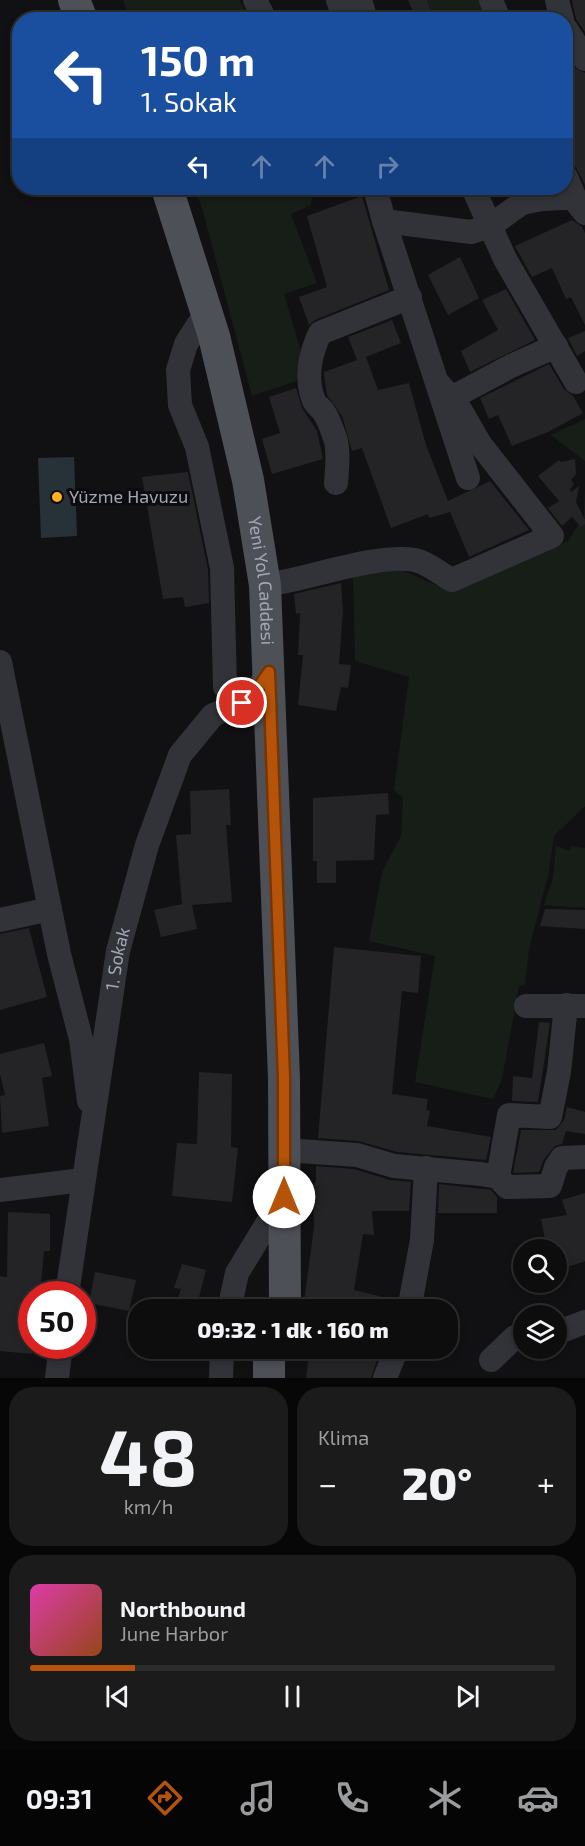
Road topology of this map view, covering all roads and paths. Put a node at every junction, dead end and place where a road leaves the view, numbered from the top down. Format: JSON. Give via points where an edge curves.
{"nodes":[{"id":1,"x":573,"y":40,"type":"edge"},
{"id":2,"x":585,"y":59,"type":"edge"},
{"id":3,"x":156,"y":195,"type":"edge"},
{"id":4,"x":169,"y":195,"type":"edge"},
{"id":5,"x":377,"y":195,"type":"edge"},
{"id":6,"x":476,"y":195,"type":"edge"},
{"id":7,"x":573,"y":198,"type":"edge"},
{"id":8,"x":384,"y":221,"type":"junction"},
{"id":9,"x":490,"y":226,"type":"junction"},
{"id":10,"x":410,"y":297,"type":"junction"},
{"id":11,"x":556,"y":346,"type":"junction"},
{"id":12,"x":576,"y":382,"type":"dead end"},
{"id":13,"x":445,"y":391,"type":"junction"},
{"id":14,"x":468,"y":477,"type":"dead end"},
{"id":15,"x":336,"y":483,"type":"dead end"},
{"id":16,"x":265,"y":585,"type":"junction"},
{"id":17,"x":0,"y":662,"type":"edge"},
{"id":18,"x":255,"y":690,"type":"junction"},
{"id":19,"x":50,"y":909,"type":"junction"},
{"id":20,"x":0,"y":920,"type":"edge"},
{"id":21,"x":526,"y":1006,"type":"dead end"},
{"id":22,"x":576,"y":1006,"type":"edge"},
{"id":23,"x":92,"y":1124,"type":"junction"},
{"id":24,"x":299,"y":1151,"type":"dead end"},
{"id":25,"x":585,"y":1157,"type":"edge"},
{"id":26,"x":426,"y":1167,"type":"junction"},
{"id":27,"x":498,"y":1177,"type":"junction"},
{"id":28,"x":83,"y":1180,"type":"junction"},
{"id":29,"x":0,"y":1190,"type":"edge"},
{"id":30,"x":273,"y":1214,"type":"junction"},
{"id":31,"x":69,"y":1281,"type":"edge"},
{"id":32,"x":231,"y":1299,"type":"edge"},
{"id":33,"x":269,"y":1299,"type":"edge"},
{"id":34,"x":285,"y":1299,"type":"edge"},
{"id":35,"x":411,"y":1299,"type":"edge"},
{"id":36,"x":585,"y":1322,"type":"edge"},
{"id":37,"x":567,"y":1329,"type":"edge"},
{"id":38,"x":513,"y":1339,"type":"edge"},
{"id":39,"x":59,"y":1359,"type":"edge"},
{"id":40,"x":222,"y":1359,"type":"edge"},
{"id":41,"x":268,"y":1359,"type":"edge"},
{"id":42,"x":284,"y":1359,"type":"edge"},
{"id":43,"x":393,"y":1359,"type":"edge"},
{"id":44,"x":491,"y":1360,"type":"dead end"},
{"id":45,"x":57,"y":1378,"type":"edge"},
{"id":46,"x":221,"y":1378,"type":"edge"},
{"id":47,"x":269,"y":1378,"type":"edge"},
{"id":48,"x":283,"y":1378,"type":"edge"},
{"id":49,"x":385,"y":1378,"type":"edge"}],
"edges":[{"from":1,"to":2,"type":"street"},
{"from":3,"to":18,"type":"main road","name":"Yeni Yol Caddesi","via":[[198,325],[232,464],[253,617]]},
{"from":4,"to":16,"type":"main road","name":"Yeni Yol Caddesi","via":[[214,336],[249,480]]},
{"from":5,"to":8,"type":"street"},
{"from":6,"to":9,"type":"street"},
{"from":7,"to":9,"type":"street","via":[[522,203]]},
{"from":8,"to":9,"type":"street","via":[[471,232]]},
{"from":8,"to":10,"type":"street"},
{"from":9,"to":11,"type":"street"},
{"from":10,"to":13,"type":"street"},
{"from":10,"to":15,"type":"street","via":[[320,333],[315,342],[309,384],[335,439]]},
{"from":11,"to":12,"type":"street"},
{"from":11,"to":13,"type":"street"},
{"from":13,"to":14,"type":"street"},
{"from":13,"to":16,"type":"street","via":[[480,444],[552,536],[452,580],[416,560],[400,560],[375,561]]},
{"from":16,"to":18,"type":"main road","name":"Yeni Yol Caddesi"},
{"from":17,"to":19,"type":"street"},
{"from":18,"to":23,"type":"street","name":"1. Sokak","via":[[213,715],[180,755],[151,834],[118,951]]},
{"from":18,"to":30,"type":"main road","name":"Yeni Yol Caddesi"},
{"from":18,"to":34,"type":"main road","name":"Yeni Yol Caddesi","via":[[284,1078]]},
{"from":19,"to":20,"type":"street"},
{"from":19,"to":23,"type":"street","via":[[81,1039]]},
{"from":21,"to":22,"type":"street"},
{"from":22,"to":27,"type":"street","via":[[550,1117],[509,1115]]},
{"from":23,"to":28,"type":"street","name":"1. Sokak"},
{"from":24,"to":26,"type":"street","via":[[357,1155],[394,1166]]},
{"from":25,"to":27,"type":"street","via":[[562,1158],[550,1186],[507,1187]]},
{"from":26,"to":27,"type":"street"},
{"from":26,"to":35,"type":"street","via":[[422,1240]]},
{"from":28,"to":29,"type":"street"},
{"from":28,"to":31,"type":"street","name":"1. Sokak"},
{"from":30,"to":32,"type":"street","via":[[237,1273]]},
{"from":30,"to":33,"type":"main road","name":"Yeni Yol Caddesi"},
{"from":36,"to":37,"type":"street"},
{"from":38,"to":44,"type":"street"},
{"from":39,"to":45,"type":"street"},
{"from":40,"to":46,"type":"street"},
{"from":41,"to":47,"type":"main road"},
{"from":42,"to":48,"type":"main road"},
{"from":43,"to":49,"type":"street"}]}
